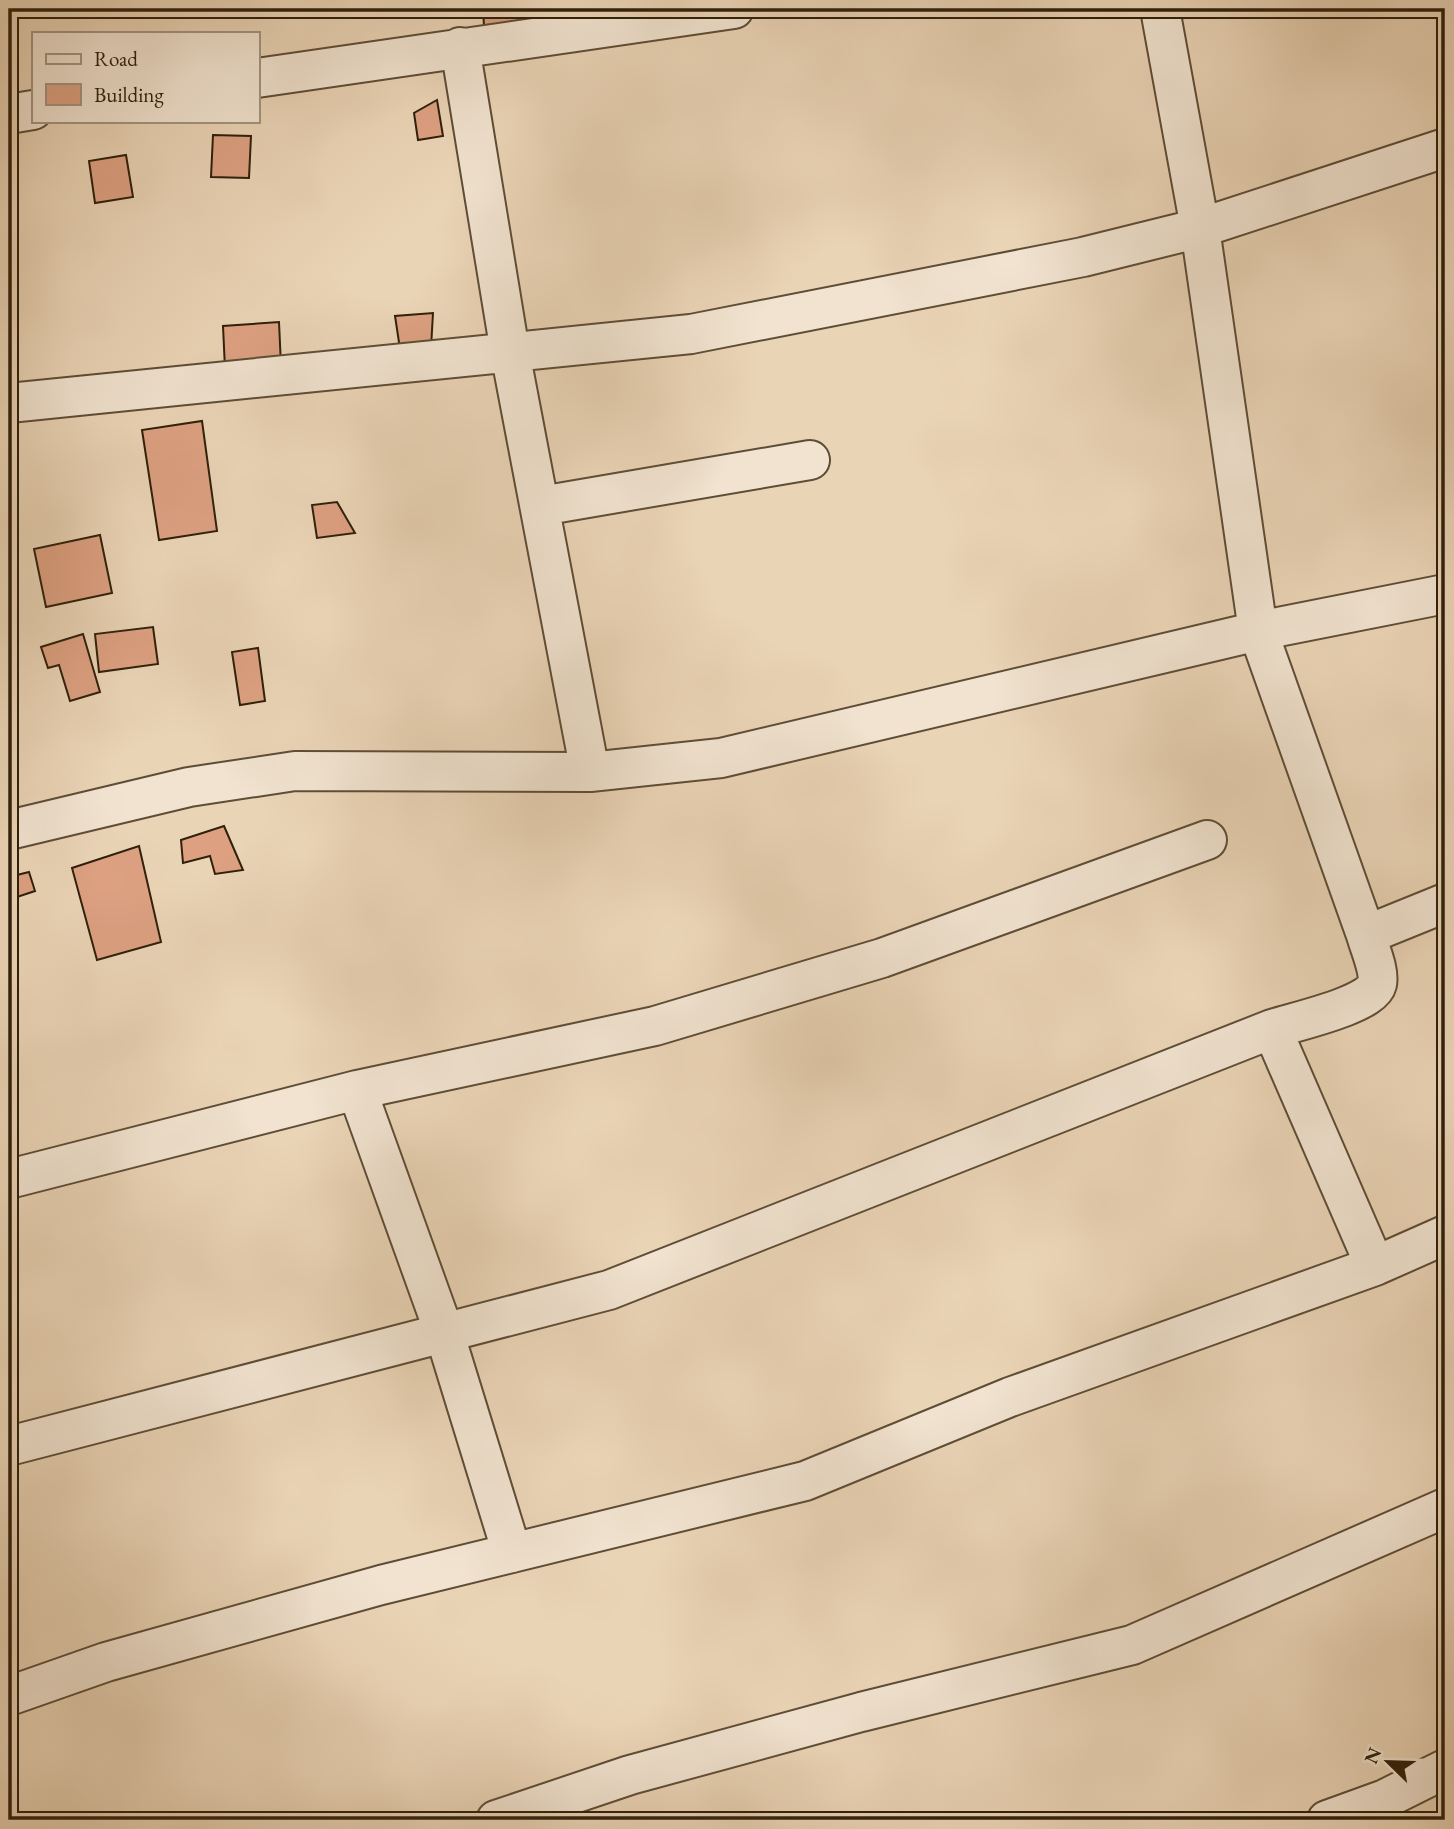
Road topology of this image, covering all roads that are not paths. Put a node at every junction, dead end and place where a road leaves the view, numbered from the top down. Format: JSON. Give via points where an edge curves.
{"nodes":[{"id":1,"x":734,"y":9,"type":"edge"},
{"id":2,"x":1160,"y":9,"type":"edge"},
{"id":3,"x":460,"y":47,"type":"junction"},
{"id":4,"x":259,"y":78,"type":"edge"},
{"id":5,"x":32,"y":110,"type":"edge"},
{"id":6,"x":9,"y":114,"type":"edge"},
{"id":7,"x":1445,"y":148,"type":"edge"},
{"id":8,"x":1199,"y":228,"type":"junction"},
{"id":9,"x":510,"y":352,"type":"junction"},
{"id":10,"x":9,"y":403,"type":"edge"},
{"id":11,"x":810,"y":460,"type":"dead end"},
{"id":12,"x":541,"y":506,"type":"junction"},
{"id":13,"x":1445,"y":594,"type":"edge"},
{"id":14,"x":1258,"y":631,"type":"junction"},
{"id":15,"x":590,"y":772,"type":"junction"},
{"id":16,"x":9,"y":830,"type":"edge"},
{"id":17,"x":1207,"y":840,"type":"dead end"},
{"id":18,"x":1445,"y":903,"type":"edge"},
{"id":19,"x":1366,"y":935,"type":"junction"},
{"id":20,"x":1272,"y":1028,"type":"junction"},
{"id":21,"x":357,"y":1090,"type":"junction"},
{"id":22,"x":9,"y":1179,"type":"edge"},
{"id":23,"x":1445,"y":1235,"type":"edge"},
{"id":24,"x":1375,"y":1266,"type":"junction"},
{"id":25,"x":443,"y":1332,"type":"junction"},
{"id":26,"x":9,"y":1446,"type":"edge"},
{"id":27,"x":1445,"y":1508,"type":"edge"},
{"id":28,"x":512,"y":1553,"type":"junction"},
{"id":29,"x":9,"y":1696,"type":"edge"},
{"id":30,"x":1445,"y":1769,"type":"edge"},
{"id":31,"x":496,"y":1820,"type":"edge"},
{"id":32,"x":1328,"y":1820,"type":"edge"}],
"edges":[{"from":1,"to":3,"type":"street"},
{"from":2,"to":8,"type":"street"},
{"from":3,"to":4,"type":"street"},
{"from":3,"to":9,"type":"street"},
{"from":5,"to":6,"type":"street"},
{"from":7,"to":8,"type":"street"},
{"from":8,"to":9,"type":"street","via":[[1083,257],[691,334]]},
{"from":8,"to":14,"type":"street"},
{"from":9,"to":10,"type":"street"},
{"from":9,"to":12,"type":"street"},
{"from":11,"to":12,"type":"street"},
{"from":12,"to":15,"type":"street"},
{"from":13,"to":14,"type":"street"},
{"from":14,"to":15,"type":"street","via":[[721,758]]},
{"from":14,"to":19,"type":"street"},
{"from":15,"to":16,"type":"street","via":[[295,771],[189,787]]},
{"from":17,"to":21,"type":"street","via":[[882,958],[655,1026]]},
{"from":18,"to":19,"type":"street"},
{"from":19,"to":20,"type":"street","via":[[1378,979],[1370,995]]},
{"from":20,"to":24,"type":"street"},
{"from":20,"to":25,"type":"street","via":[[609,1290]]},
{"from":21,"to":22,"type":"street"},
{"from":21,"to":25,"type":"street"},
{"from":23,"to":24,"type":"street"},
{"from":24,"to":28,"type":"street","via":[[1010,1397],[804,1481]]},
{"from":25,"to":26,"type":"street"},
{"from":25,"to":28,"type":"street"},
{"from":27,"to":31,"type":"street","via":[[1132,1645],[630,1775]]},
{"from":28,"to":29,"type":"street","via":[[106,1662]]},
{"from":30,"to":32,"type":"street","via":[[1385,1799]]}]}
